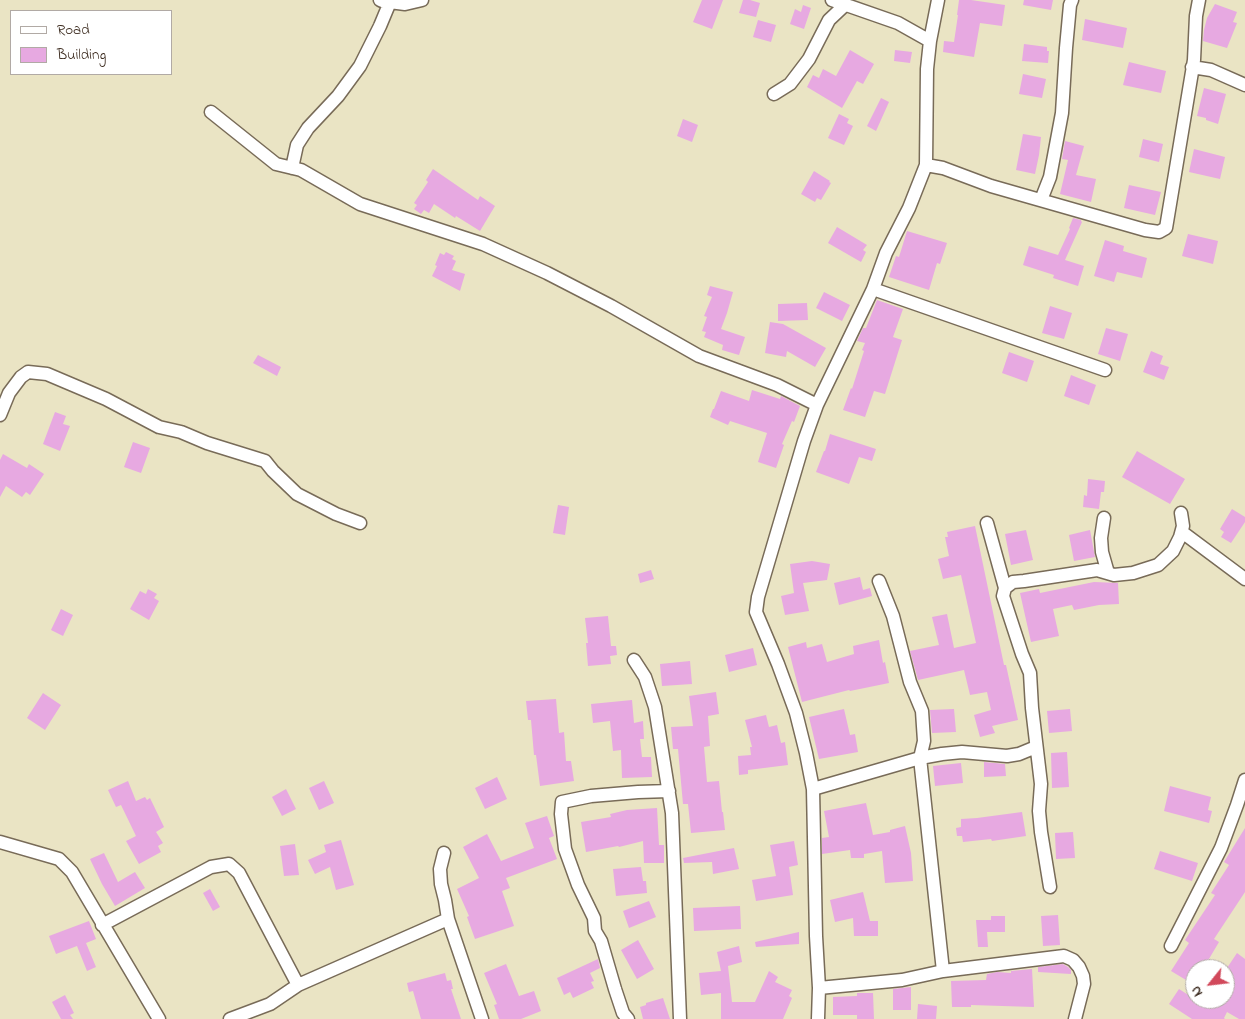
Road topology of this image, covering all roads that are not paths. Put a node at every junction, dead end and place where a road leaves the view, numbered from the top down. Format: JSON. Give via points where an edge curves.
{"nodes":[{"id":1,"x":422,"y":0,"type":"edge"},
{"id":2,"x":832,"y":0,"type":"edge"},
{"id":3,"x":938,"y":0,"type":"edge"},
{"id":4,"x":1072,"y":0,"type":"edge"},
{"id":5,"x":1199,"y":0,"type":"edge"},
{"id":6,"x":385,"y":1,"type":"edge"},
{"id":7,"x":846,"y":4,"type":"junction"},
{"id":8,"x":930,"y":41,"type":"junction"},
{"id":9,"x":1192,"y":68,"type":"junction"},
{"id":10,"x":1245,"y":85,"type":"edge"},
{"id":11,"x":774,"y":94,"type":"dead end"},
{"id":12,"x":211,"y":112,"type":"dead end"},
{"id":13,"x":926,"y":165,"type":"junction"},
{"id":14,"x":292,"y":168,"type":"junction"},
{"id":15,"x":1041,"y":200,"type":"junction"},
{"id":16,"x":873,"y":289,"type":"junction"},
{"id":17,"x":1105,"y":370,"type":"dead end"},
{"id":18,"x":817,"y":405,"type":"junction"},
{"id":19,"x":0,"y":415,"type":"edge"},
{"id":20,"x":1181,"y":514,"type":"dead end"},
{"id":21,"x":1104,"y":518,"type":"dead end"},
{"id":22,"x":360,"y":523,"type":"dead end"},
{"id":23,"x":987,"y":523,"type":"dead end"},
{"id":24,"x":1182,"y":532,"type":"junction"},
{"id":25,"x":1108,"y":573,"type":"junction"},
{"id":26,"x":1245,"y":579,"type":"edge"},
{"id":27,"x":879,"y":581,"type":"dead end"},
{"id":28,"x":1005,"y":588,"type":"junction"},
{"id":29,"x":634,"y":660,"type":"dead end"},
{"id":30,"x":1036,"y":747,"type":"junction"},
{"id":31,"x":920,"y":758,"type":"junction"},
{"id":32,"x":1245,"y":780,"type":"edge"},
{"id":33,"x":813,"y":789,"type":"junction"},
{"id":34,"x":668,"y":791,"type":"junction"},
{"id":35,"x":0,"y":842,"type":"edge"},
{"id":36,"x":444,"y":853,"type":"dead end"},
{"id":37,"x":1050,"y":887,"type":"dead end"},
{"id":38,"x":448,"y":919,"type":"junction"},
{"id":39,"x":102,"y":925,"type":"junction"},
{"id":40,"x":1171,"y":946,"type":"dead end"},
{"id":41,"x":943,"y":971,"type":"junction"},
{"id":42,"x":298,"y":985,"type":"junction"},
{"id":43,"x":819,"y":988,"type":"junction"},
{"id":44,"x":158,"y":1019,"type":"edge"},
{"id":45,"x":230,"y":1019,"type":"edge"},
{"id":46,"x":482,"y":1019,"type":"edge"},
{"id":47,"x":628,"y":1019,"type":"edge"},
{"id":48,"x":680,"y":1019,"type":"edge"},
{"id":49,"x":818,"y":1019,"type":"edge"},
{"id":50,"x":1075,"y":1019,"type":"edge"}],
"edges":[{"from":1,"to":6,"type":"street","via":[[405,4]]},
{"from":2,"to":7,"type":"street"},
{"from":3,"to":8,"type":"street"},
{"from":4,"to":15,"type":"street","via":[[1062,113],[1050,177]]},
{"from":5,"to":9,"type":"street"},
{"from":6,"to":14,"type":"street","via":[[380,26],[360,66],[308,128],[297,145]]},
{"from":7,"to":8,"type":"street","via":[[898,23]]},
{"from":7,"to":11,"type":"street","via":[[829,20],[809,59],[790,84]]},
{"from":8,"to":13,"type":"street"},
{"from":9,"to":10,"type":"street","via":[[1210,70]]},
{"from":9,"to":15,"type":"street","via":[[1166,228],[1158,232],[1145,230]]},
{"from":12,"to":14,"type":"street","via":[[276,164]]},
{"from":13,"to":15,"type":"street"},
{"from":13,"to":16,"type":"street"},
{"from":14,"to":18,"type":"street","via":[[360,204],[484,244],[611,306],[699,356],[778,385]]},
{"from":16,"to":17,"type":"street"},
{"from":16,"to":18,"type":"street"},
{"from":18,"to":33,"type":"street","via":[[756,612],[796,713]]},
{"from":19,"to":22,"type":"street","via":[[9,393],[21,377],[28,372],[47,374],[106,399],[159,427],[265,461],[297,494]]},
{"from":20,"to":24,"type":"street"},
{"from":21,"to":25,"type":"street","via":[[1102,552]]},
{"from":23,"to":28,"type":"street"},
{"from":24,"to":25,"type":"street","via":[[1173,551],[1158,565],[1133,573]]},
{"from":24,"to":26,"type":"street"},
{"from":25,"to":28,"type":"street","via":[[1097,570],[1013,582]]},
{"from":27,"to":31,"type":"street","via":[[922,711],[924,741]]},
{"from":28,"to":30,"type":"street","via":[[1003,596],[1030,673]]},
{"from":29,"to":34,"type":"street","via":[[645,677],[655,707]]},
{"from":30,"to":31,"type":"street","via":[[1007,756],[962,752]]},
{"from":30,"to":37,"type":"street","via":[[1041,784],[1041,832]]},
{"from":31,"to":33,"type":"street"},
{"from":31,"to":41,"type":"street"},
{"from":32,"to":40,"type":"street","via":[[1221,848]]},
{"from":33,"to":43,"type":"street"},
{"from":34,"to":47,"type":"street","via":[[591,796],[562,802],[566,848]]},
{"from":34,"to":48,"type":"street","via":[[673,832]]},
{"from":35,"to":39,"type":"street","via":[[59,859],[72,872]]},
{"from":36,"to":38,"type":"street","via":[[440,869]]},
{"from":38,"to":42,"type":"street"},
{"from":38,"to":46,"type":"street"},
{"from":39,"to":42,"type":"street","via":[[211,867],[229,864],[239,873]]},
{"from":39,"to":44,"type":"street"},
{"from":41,"to":43,"type":"street","via":[[902,980]]},
{"from":41,"to":50,"type":"street","via":[[1064,956],[1073,960],[1083,976]]},
{"from":42,"to":45,"type":"street","via":[[270,1004]]},
{"from":43,"to":49,"type":"street"}]}
